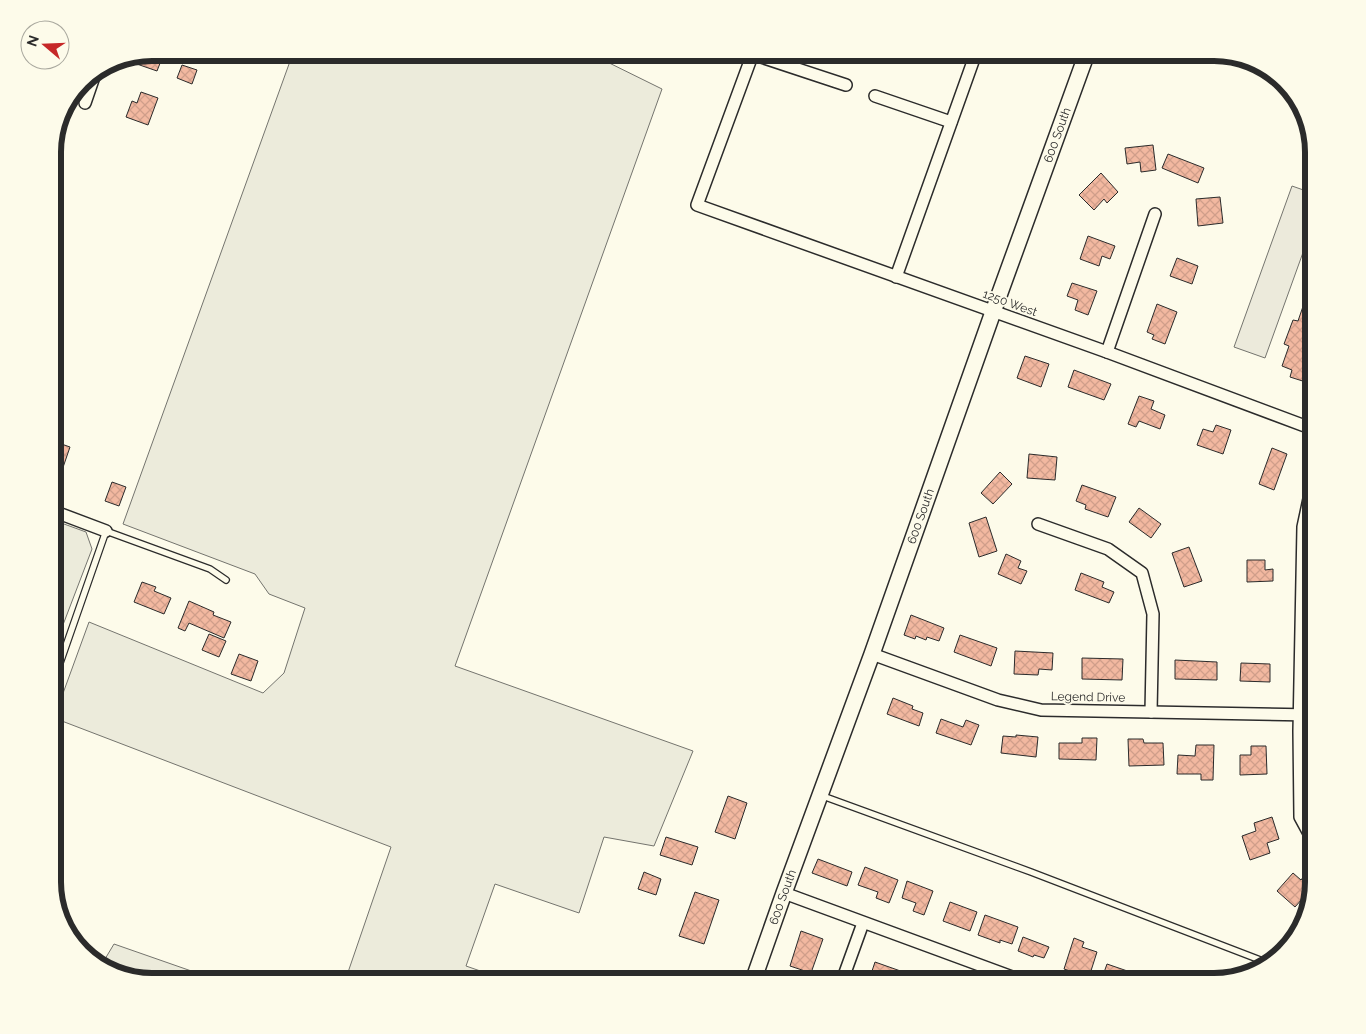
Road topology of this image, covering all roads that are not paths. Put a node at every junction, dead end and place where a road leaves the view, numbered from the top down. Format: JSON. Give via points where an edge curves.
{"nodes":[{"id":1,"x":750,"y":61,"type":"edge"},
{"id":2,"x":776,"y":61,"type":"edge"},
{"id":3,"x":973,"y":61,"type":"edge"},
{"id":4,"x":1084,"y":61,"type":"edge"},
{"id":5,"x":91,"y":85,"type":"edge"},
{"id":6,"x":846,"y":85,"type":"dead end"},
{"id":7,"x":875,"y":96,"type":"dead end"},
{"id":8,"x":85,"y":103,"type":"dead end"},
{"id":9,"x":951,"y":122,"type":"junction"},
{"id":10,"x":1155,"y":214,"type":"dead end"},
{"id":11,"x":896,"y":277,"type":"junction"},
{"id":12,"x":993,"y":312,"type":"junction"},
{"id":13,"x":1107,"y":352,"type":"junction"},
{"id":14,"x":1305,"y":426,"type":"edge"},
{"id":15,"x":61,"y":515,"type":"edge"},
{"id":16,"x":1305,"y":518,"type":"edge"},
{"id":17,"x":1038,"y":524,"type":"dead end"},
{"id":18,"x":106,"y":531,"type":"junction"},
{"id":19,"x":226,"y":580,"type":"dead end"},
{"id":20,"x":872,"y":654,"type":"junction"},
{"id":21,"x":61,"y":660,"type":"edge"},
{"id":22,"x":1151,"y":712,"type":"junction"},
{"id":23,"x":1299,"y":715,"type":"junction"},
{"id":24,"x":1305,"y":715,"type":"edge"},
{"id":25,"x":820,"y":795,"type":"junction"},
{"id":26,"x":1305,"y":826,"type":"edge"},
{"id":27,"x":784,"y":893,"type":"junction"},
{"id":28,"x":863,"y":923,"type":"junction"},
{"id":29,"x":1260,"y":960,"type":"edge"},
{"id":30,"x":756,"y":973,"type":"edge"},
{"id":31,"x":845,"y":973,"type":"edge"},
{"id":32,"x":987,"y":973,"type":"edge"}],
"edges":[{"from":1,"to":11,"type":"street","name":"1250 West","via":[[697,204]]},
{"from":2,"to":6,"type":"street"},
{"from":3,"to":9,"type":"street"},
{"from":4,"to":12,"type":"main road","name":"600 South"},
{"from":5,"to":8,"type":"street"},
{"from":7,"to":9,"type":"street"},
{"from":9,"to":11,"type":"street"},
{"from":10,"to":13,"type":"street"},
{"from":11,"to":12,"type":"street","name":"1250 West"},
{"from":12,"to":13,"type":"street","name":"1250 West"},
{"from":12,"to":20,"type":"main road","name":"600 South"},
{"from":13,"to":14,"type":"street","name":"1250 West"},
{"from":15,"to":18,"type":"street"},
{"from":16,"to":23,"type":"street"},
{"from":17,"to":22,"type":"street","via":[[1108,549],[1142,573],[1152,614]]},
{"from":18,"to":19,"type":"lane","via":[[210,569]]},
{"from":18,"to":21,"type":"lane"},
{"from":20,"to":22,"type":"street","name":"Legend Drive","via":[[998,700],[1041,710]]},
{"from":20,"to":25,"type":"main road","name":"600 South"},
{"from":22,"to":23,"type":"street","name":"Legend Drive"},
{"from":23,"to":24,"type":"street","name":"Legend Drive"},
{"from":23,"to":26,"type":"street","via":[[1300,817]]},
{"from":25,"to":27,"type":"main road","name":"600 South"},
{"from":25,"to":29,"type":"lane"},
{"from":27,"to":28,"type":"street"},
{"from":27,"to":30,"type":"main road","name":"600 South"},
{"from":28,"to":31,"type":"street"},
{"from":28,"to":32,"type":"street"}]}
